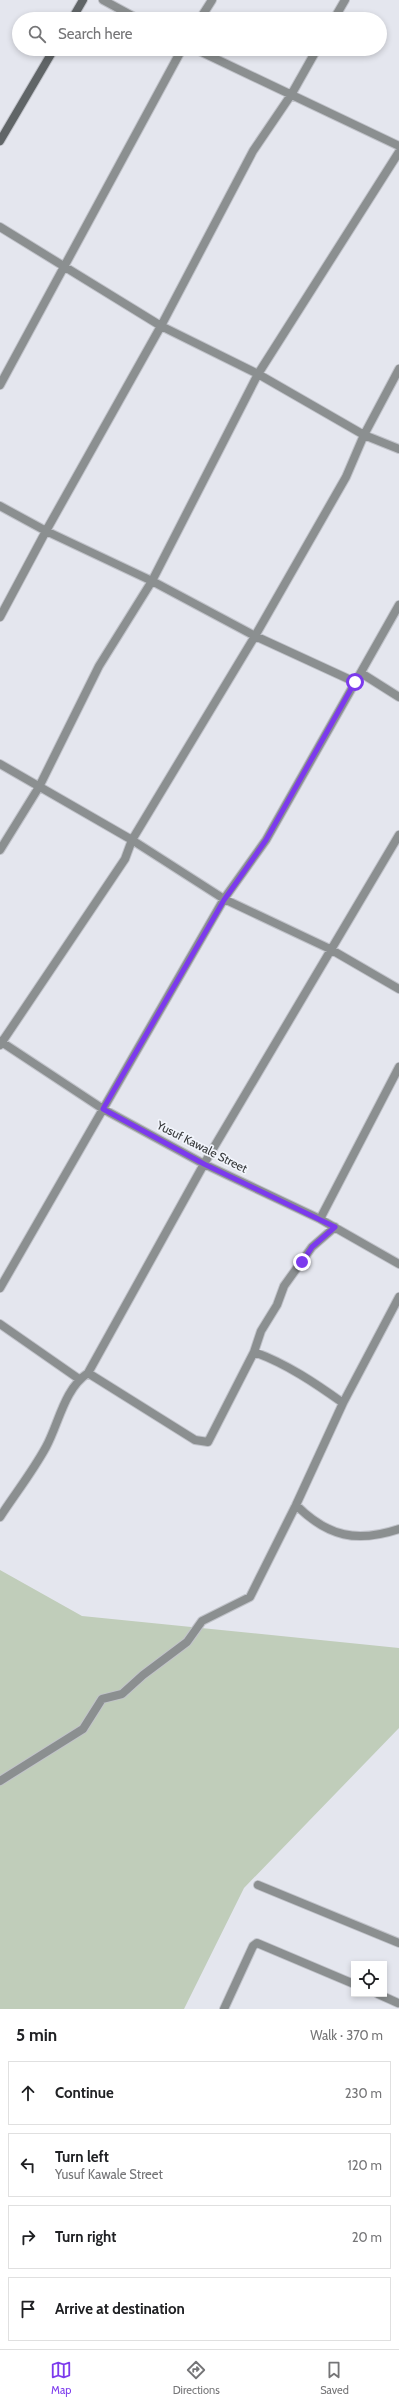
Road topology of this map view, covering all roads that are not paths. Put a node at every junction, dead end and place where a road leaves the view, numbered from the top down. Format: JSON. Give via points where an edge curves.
{"nodes":[{"id":1,"x":83,"y":0,"type":"edge"},
{"id":2,"x":103,"y":0,"type":"edge"},
{"id":3,"x":212,"y":0,"type":"edge"},
{"id":4,"x":345,"y":0,"type":"edge"},
{"id":5,"x":76,"y":12,"type":"edge"},
{"id":6,"x":125,"y":12,"type":"edge"},
{"id":7,"x":204,"y":12,"type":"edge"},
{"id":8,"x":338,"y":12,"type":"edge"},
{"id":9,"x":50,"y":56,"type":"edge"},
{"id":10,"x":178,"y":56,"type":"edge"},
{"id":11,"x":209,"y":56,"type":"edge"},
{"id":12,"x":313,"y":56,"type":"edge"},
{"id":13,"x":290,"y":95,"type":"junction"},
{"id":14,"x":0,"y":141,"type":"edge"},
{"id":15,"x":399,"y":146,"type":"edge"},
{"id":16,"x":399,"y":152,"type":"edge"},
{"id":17,"x":0,"y":227,"type":"edge"},
{"id":18,"x":65,"y":268,"type":"junction"},
{"id":19,"x":161,"y":326,"type":"junction"},
{"id":20,"x":399,"y":369,"type":"edge"},
{"id":21,"x":258,"y":374,"type":"junction"},
{"id":22,"x":0,"y":385,"type":"edge"},
{"id":23,"x":364,"y":435,"type":"junction"},
{"id":24,"x":399,"y":449,"type":"edge"},
{"id":25,"x":0,"y":506,"type":"edge"},
{"id":26,"x":46,"y":531,"type":"junction"},
{"id":27,"x":152,"y":581,"type":"junction"},
{"id":28,"x":399,"y":605,"type":"edge"},
{"id":29,"x":0,"y":617,"type":"edge"},
{"id":30,"x":255,"y":636,"type":"junction"},
{"id":31,"x":361,"y":673,"type":"junction"},
{"id":32,"x":355,"y":682,"type":"junction"},
{"id":33,"x":399,"y":697,"type":"edge"},
{"id":34,"x":0,"y":764,"type":"edge"},
{"id":35,"x":39,"y":788,"type":"junction"},
{"id":36,"x":399,"y":835,"type":"edge"},
{"id":37,"x":132,"y":840,"type":"junction"},
{"id":38,"x":0,"y":850,"type":"edge"},
{"id":39,"x":224,"y":900,"type":"junction"},
{"id":40,"x":330,"y":949,"type":"junction"},
{"id":41,"x":399,"y":989,"type":"edge"},
{"id":42,"x":0,"y":1042,"type":"edge"},
{"id":43,"x":399,"y":1067,"type":"edge"},
{"id":44,"x":103,"y":1109,"type":"junction"},
{"id":45,"x":204,"y":1164,"type":"junction"},
{"id":46,"x":320,"y":1219,"type":"junction"},
{"id":47,"x":335,"y":1227,"type":"junction"},
{"id":48,"x":399,"y":1264,"type":"edge"},
{"id":49,"x":0,"y":1288,"type":"edge"},
{"id":50,"x":399,"y":1297,"type":"edge"},
{"id":51,"x":0,"y":1324,"type":"edge"},
{"id":52,"x":254,"y":1352,"type":"junction"},
{"id":53,"x":88,"y":1373,"type":"junction"},
{"id":54,"x":79,"y":1379,"type":"junction"},
{"id":55,"x":343,"y":1403,"type":"junction"},
{"id":56,"x":296,"y":1505,"type":"junction"},
{"id":57,"x":0,"y":1517,"type":"edge"},
{"id":58,"x":399,"y":1529,"type":"edge"},
{"id":59,"x":0,"y":1781,"type":"edge"},
{"id":60,"x":258,"y":1886,"type":"dead end"},
{"id":61,"x":399,"y":1943,"type":"edge"},
{"id":62,"x":351,"y":1983,"type":"edge"},
{"id":63,"x":384,"y":1997,"type":"edge"},
{"id":64,"x":398,"y":2004,"type":"edge"},
{"id":65,"x":224,"y":2009,"type":"edge"}],
"edges":[{"from":1,"to":5,"type":"street"},
{"from":2,"to":6,"type":"street"},
{"from":3,"to":7,"type":"street"},
{"from":4,"to":8,"type":"street"},
{"from":9,"to":14,"type":"street"},
{"from":10,"to":18,"type":"street"},
{"from":11,"to":13,"type":"street"},
{"from":12,"to":13,"type":"street"},
{"from":13,"to":15,"type":"street"},
{"from":13,"to":19,"type":"street","via":[[253,151]]},
{"from":16,"to":21,"type":"street"},
{"from":17,"to":18,"type":"street"},
{"from":18,"to":19,"type":"street"},
{"from":18,"to":22,"type":"street"},
{"from":19,"to":21,"type":"street"},
{"from":19,"to":26,"type":"street"},
{"from":20,"to":23,"type":"street"},
{"from":21,"to":23,"type":"street"},
{"from":21,"to":27,"type":"street"},
{"from":23,"to":24,"type":"street"},
{"from":23,"to":30,"type":"street","via":[[346,477]]},
{"from":25,"to":26,"type":"street"},
{"from":26,"to":27,"type":"street"},
{"from":26,"to":29,"type":"street"},
{"from":27,"to":30,"type":"street"},
{"from":27,"to":35,"type":"street","via":[[99,666]]},
{"from":28,"to":31,"type":"street"},
{"from":30,"to":32,"type":"street"},
{"from":30,"to":37,"type":"street"},
{"from":31,"to":32,"type":"street"},
{"from":31,"to":33,"type":"street"},
{"from":32,"to":39,"type":"street","via":[[266,840]]},
{"from":34,"to":35,"type":"street"},
{"from":35,"to":37,"type":"street"},
{"from":35,"to":38,"type":"street"},
{"from":36,"to":40,"type":"street"},
{"from":37,"to":39,"type":"street"},
{"from":37,"to":42,"type":"street","via":[[125,859]]},
{"from":39,"to":40,"type":"street"},
{"from":39,"to":44,"type":"street"},
{"from":40,"to":41,"type":"street"},
{"from":40,"to":45,"type":"street"},
{"from":42,"to":44,"type":"street","name":"Yusuf Kawale Street"},
{"from":43,"to":46,"type":"street"},
{"from":44,"to":45,"type":"street","name":"Yusuf Kawale Street"},
{"from":44,"to":49,"type":"street"},
{"from":45,"to":46,"type":"street","name":"Yusuf Kawale Street"},
{"from":45,"to":53,"type":"street"},
{"from":46,"to":47,"type":"street","name":"Yusuf Kawale Street"},
{"from":47,"to":48,"type":"street","name":"Yusuf Kawale Street"},
{"from":47,"to":52,"type":"street","via":[[312,1247],[284,1286],[277,1305],[261,1331]]},
{"from":50,"to":55,"type":"street"},
{"from":51,"to":54,"type":"street"},
{"from":52,"to":53,"type":"street","via":[[208,1442],[194,1440]]},
{"from":52,"to":55,"type":"street","via":[[293,1370]]},
{"from":53,"to":54,"type":"street"},
{"from":54,"to":57,"type":"street","via":[[56,1421],[46,1447]]},
{"from":55,"to":56,"type":"street"},
{"from":56,"to":58,"type":"street","via":[[313,1521],[333,1532],[379,1536]]},
{"from":56,"to":59,"type":"street","via":[[250,1598],[202,1621],[187,1642],[122,1694],[102,1700],[83,1729]]},
{"from":60,"to":61,"type":"street"},
{"from":62,"to":65,"type":"street","via":[[257,1943],[252,1946]]},
{"from":63,"to":64,"type":"street"}]}
